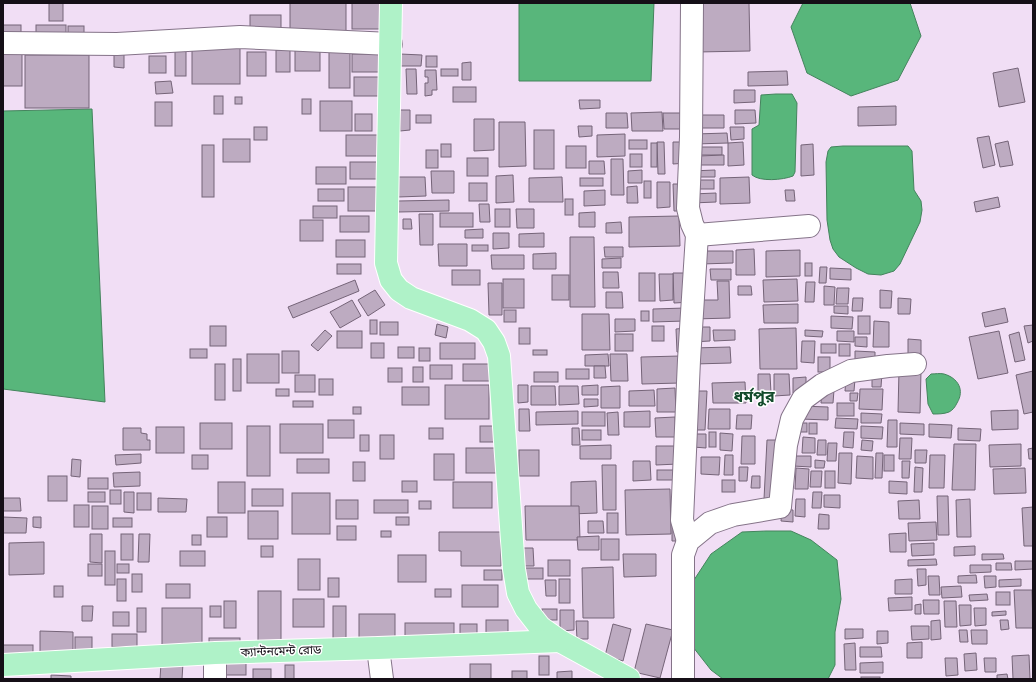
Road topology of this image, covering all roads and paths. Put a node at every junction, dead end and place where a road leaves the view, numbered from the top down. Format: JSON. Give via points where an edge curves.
{"nodes":[{"id":1,"x":392,"y":3,"type":"edge"},
{"id":2,"x":692,"y":3,"type":"edge"},
{"id":3,"x":3,"y":43,"type":"edge"},
{"id":4,"x":391,"y":44,"type":"junction"},
{"id":5,"x":809,"y":226,"type":"dead end"},
{"id":6,"x":697,"y":235,"type":"junction"},
{"id":7,"x":915,"y":364,"type":"dead end"},
{"id":8,"x":688,"y":541,"type":"junction"},
{"id":9,"x":560,"y":641,"type":"junction"},
{"id":10,"x":378,"y":648,"type":"junction"},
{"id":11,"x":215,"y":653,"type":"junction"},
{"id":12,"x":3,"y":666,"type":"edge"},
{"id":13,"x":215,"y":679,"type":"edge"},
{"id":14,"x":382,"y":679,"type":"edge"},
{"id":15,"x":629,"y":679,"type":"edge"},
{"id":16,"x":683,"y":679,"type":"edge"}],
"edges":[{"from":1,"to":4,"type":"main road"},
{"from":2,"to":6,"type":"street","via":[[688,208]]},
{"from":3,"to":4,"type":"street","via":[[117,44],[240,37]]},
{"from":4,"to":9,"type":"main road","via":[[386,263],[391,280],[399,290],[411,298],[470,320],[486,330],[494,342],[499,356],[514,569],[518,593],[526,610],[540,627]]},
{"from":5,"to":6,"type":"street"},
{"from":6,"to":8,"type":"street","via":[[682,506],[682,520]]},
{"from":7,"to":8,"type":"street","via":[[851,371],[822,385],[803,399],[792,419],[786,445],[780,507],[733,515],[710,523]]},
{"from":8,"to":16,"type":"street","via":[[683,555]]},
{"from":9,"to":10,"type":"main road","name":"ক্যান্টনমেন্ট রোড"},
{"from":9,"to":15,"type":"main road"},
{"from":10,"to":11,"type":"main road","name":"ক্যান্টনমেন্ট রোড"},
{"from":10,"to":14,"type":"street"},
{"from":11,"to":12,"type":"main road","name":"ক্যান্টনমেন্ট রোড"},
{"from":11,"to":13,"type":"street"}]}
